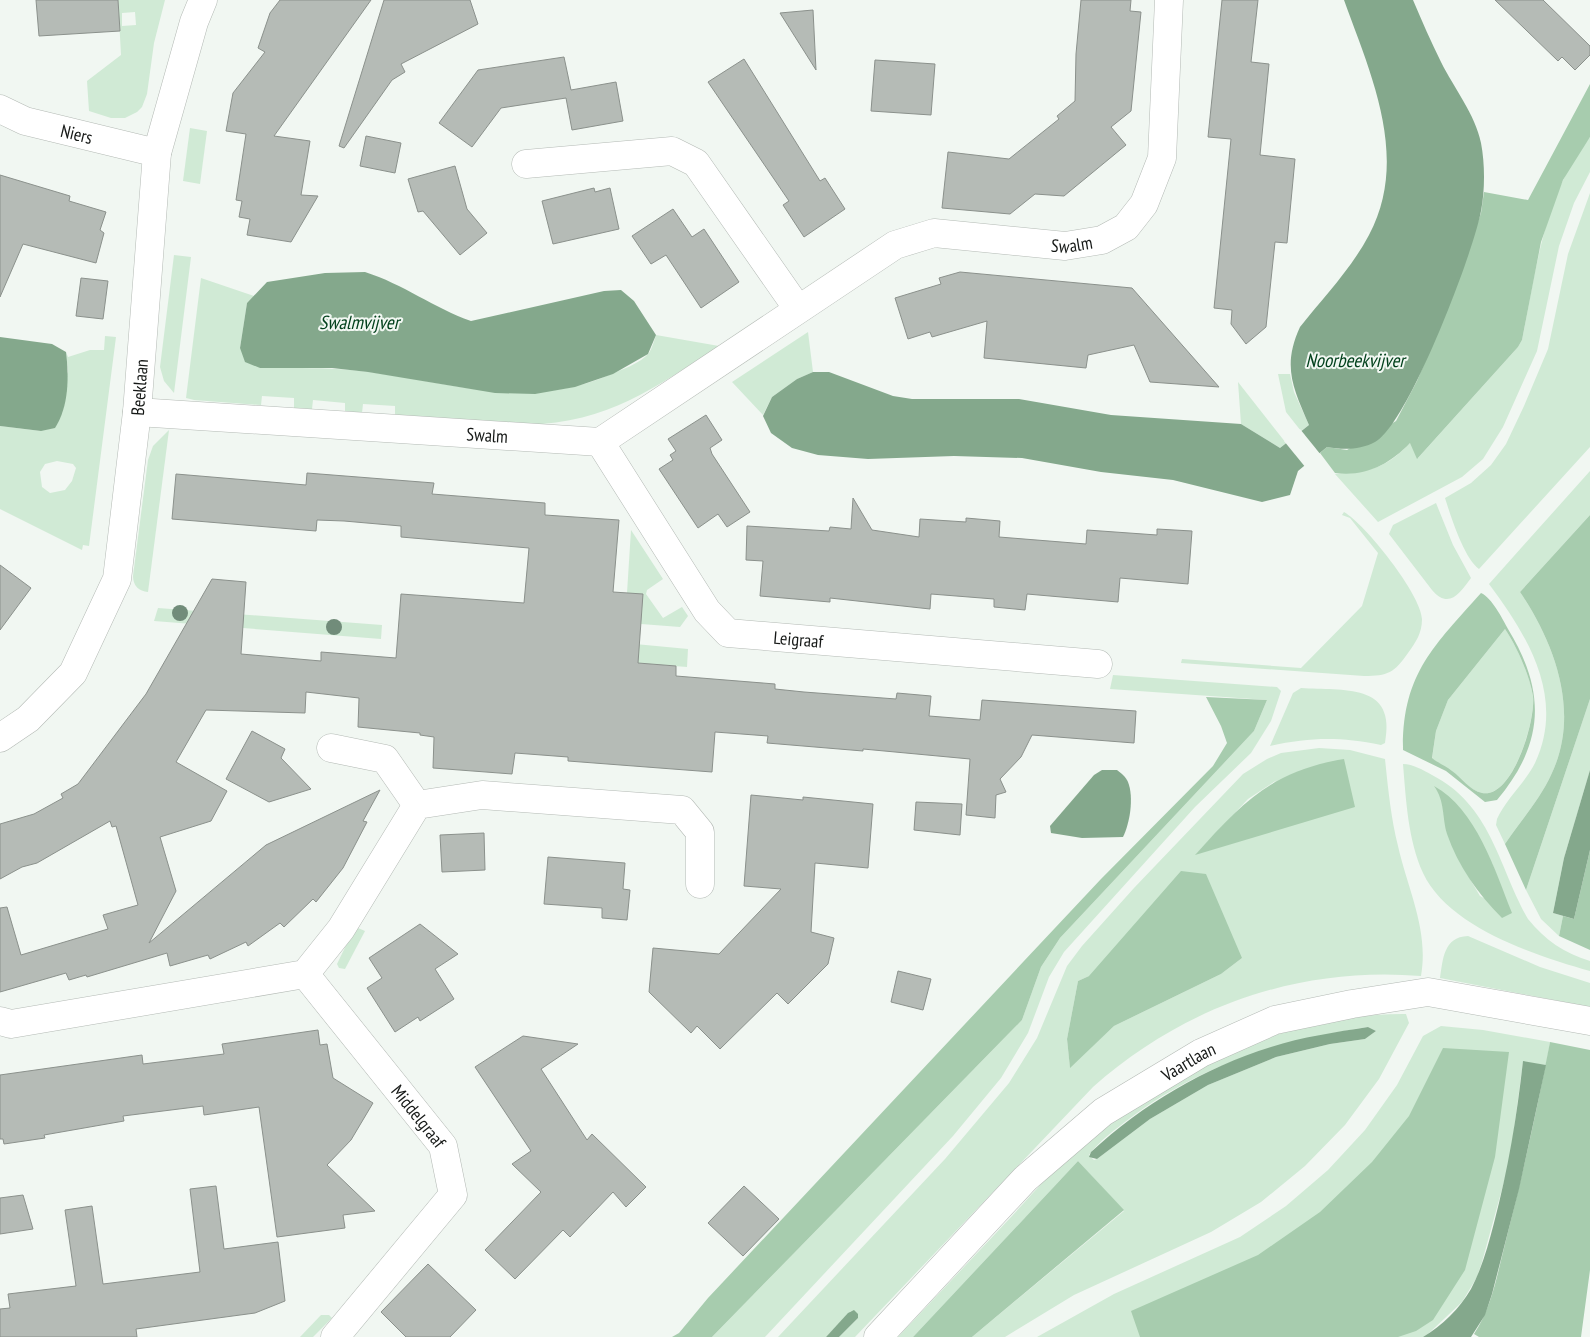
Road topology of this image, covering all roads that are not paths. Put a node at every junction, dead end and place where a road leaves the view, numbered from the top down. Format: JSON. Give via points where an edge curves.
{"nodes":[{"id":1,"x":203,"y":0,"type":"edge"},
{"id":2,"x":1169,"y":0,"type":"edge"},
{"id":3,"x":0,"y":109,"type":"edge"},
{"id":4,"x":157,"y":153,"type":"junction"},
{"id":5,"x":526,"y":164,"type":"dead end"},
{"id":6,"x":798,"y":309,"type":"junction"},
{"id":7,"x":137,"y":412,"type":"junction"},
{"id":8,"x":600,"y":442,"type":"junction"},
{"id":9,"x":1098,"y":664,"type":"dead end"},
{"id":10,"x":0,"y":738,"type":"edge"},
{"id":11,"x":331,"y":748,"type":"dead end"},
{"id":12,"x":417,"y":806,"type":"junction"},
{"id":13,"x":700,"y":884,"type":"dead end"},
{"id":14,"x":305,"y":974,"type":"junction"},
{"id":15,"x":0,"y":1021,"type":"edge"},
{"id":16,"x":1590,"y":1021,"type":"edge"},
{"id":17,"x":334,"y":1337,"type":"edge"},
{"id":18,"x":878,"y":1337,"type":"edge"}],
"edges":[{"from":1,"to":4,"type":"street","name":"Beeklaan"},
{"from":2,"to":6,"type":"street","name":"Swalm","via":[[1162,158],[1144,204],[1126,227],[1102,240],[1065,246],[934,233],[895,245]]},
{"from":3,"to":4,"type":"street","name":"Niers","via":[[25,121]]},
{"from":4,"to":7,"type":"street","name":"Beeklaan"},
{"from":5,"to":6,"type":"street","via":[[672,151],[696,163]]},
{"from":6,"to":8,"type":"street","name":"Swalm"},
{"from":7,"to":8,"type":"street","name":"Swalm"},
{"from":7,"to":10,"type":"street","name":"Beeklaan","via":[[115,582],[73,672],[28,719]]},
{"from":8,"to":9,"type":"street","name":"Leigraaf","via":[[707,611],[728,633]]},
{"from":11,"to":12,"type":"street","via":[[384,759]]},
{"from":12,"to":13,"type":"street","via":[[482,795],[682,810],[700,832]]},
{"from":12,"to":14,"type":"street","via":[[341,928]]},
{"from":14,"to":15,"type":"street","via":[[11,1024]]},
{"from":14,"to":17,"type":"street","name":"Middelgraaf","via":[[442,1146],[453,1195]]},
{"from":16,"to":18,"type":"street","name":"Vaartlaan","via":[[1428,992],[1275,1020],[1201,1053],[1103,1112],[1024,1179]]}]}
